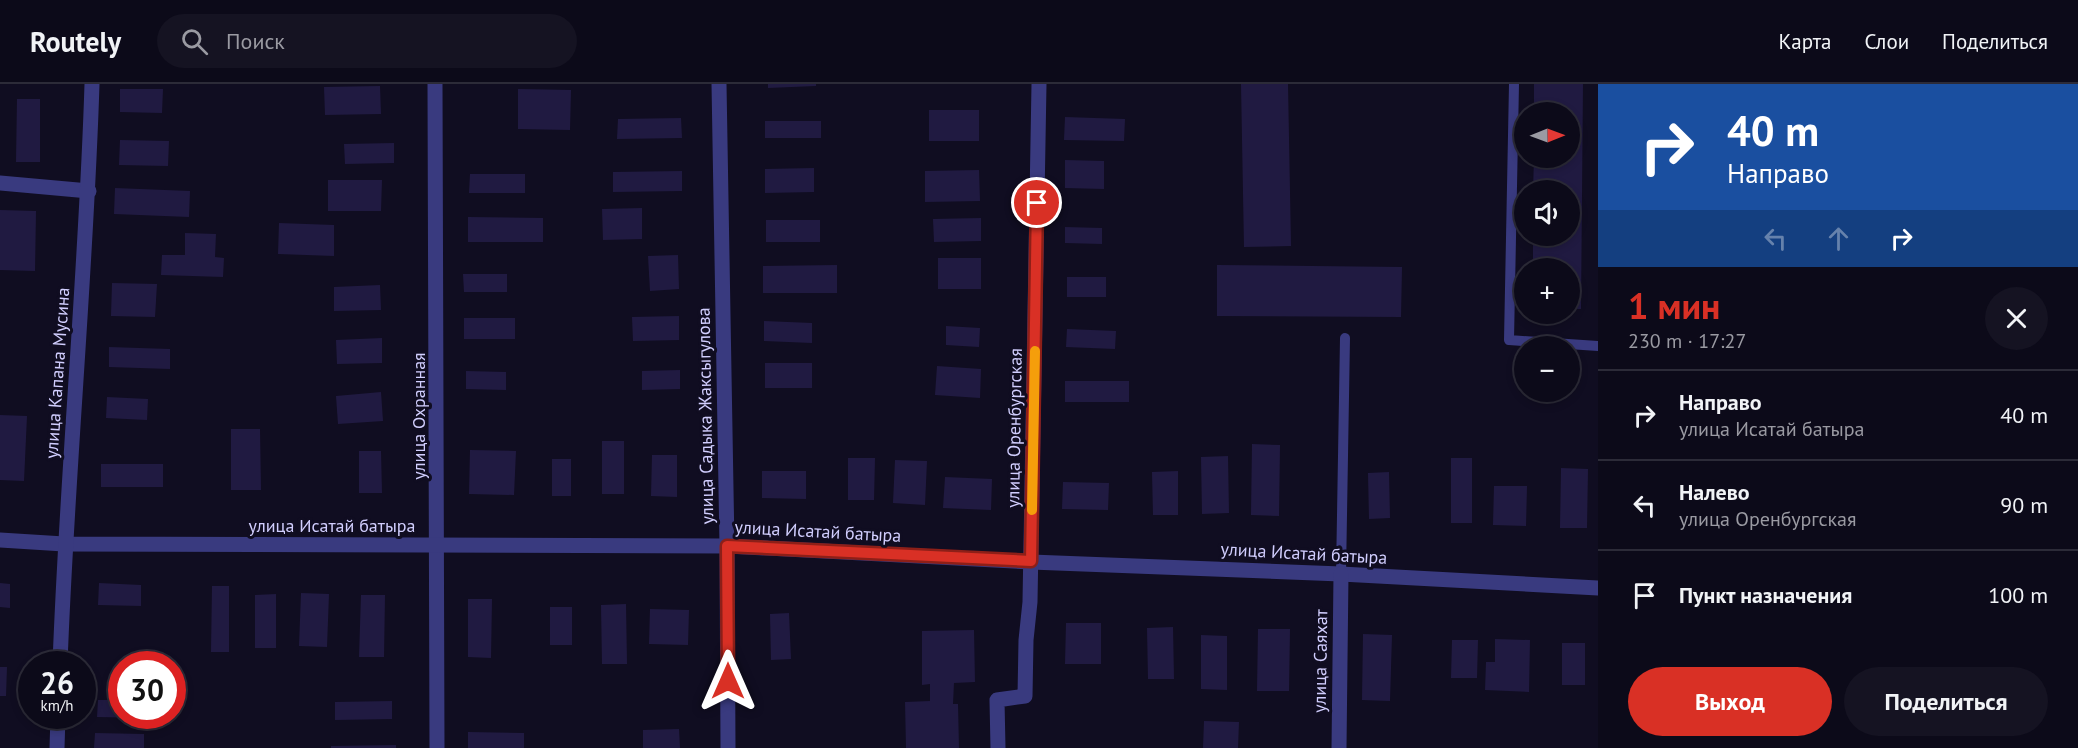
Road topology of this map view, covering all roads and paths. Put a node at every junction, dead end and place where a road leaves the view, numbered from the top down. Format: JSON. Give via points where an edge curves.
{"nodes":[{"id":1,"x":92,"y":84,"type":"edge"},
{"id":2,"x":435,"y":84,"type":"edge"},
{"id":3,"x":719,"y":84,"type":"edge"},
{"id":4,"x":1039,"y":84,"type":"edge"},
{"id":5,"x":1514,"y":84,"type":"edge"},
{"id":6,"x":0,"y":183,"type":"edge"},
{"id":7,"x":89,"y":191,"type":"junction"},
{"id":8,"x":1345,"y":338,"type":"dead end"},
{"id":9,"x":1598,"y":346,"type":"edge"},
{"id":10,"x":0,"y":540,"type":"edge"},
{"id":11,"x":64,"y":544,"type":"junction"},
{"id":12,"x":438,"y":545,"type":"junction"},
{"id":13,"x":727,"y":546,"type":"junction"},
{"id":14,"x":1031,"y":561,"type":"junction"},
{"id":15,"x":1341,"y":574,"type":"junction"},
{"id":16,"x":1598,"y":588,"type":"edge"},
{"id":17,"x":60,"y":651,"type":"edge"},
{"id":18,"x":58,"y":729,"type":"edge"},
{"id":19,"x":57,"y":748,"type":"edge"},
{"id":20,"x":437,"y":748,"type":"edge"},
{"id":21,"x":728,"y":748,"type":"edge"},
{"id":22,"x":998,"y":748,"type":"edge"},
{"id":23,"x":1339,"y":748,"type":"edge"}],
"edges":[{"from":1,"to":7,"type":"street","name":"улица Капана Мусина"},
{"from":2,"to":12,"type":"street","name":"улица Охранная"},
{"from":3,"to":13,"type":"street","name":"улица Садыка Жаксыгулова"},
{"from":4,"to":14,"type":"street","name":"улица Оренбургская"},
{"from":5,"to":9,"type":"lane","via":[[1509,340]]},
{"from":6,"to":7,"type":"street"},
{"from":7,"to":11,"type":"street","name":"улица Капана Мусина"},
{"from":8,"to":15,"type":"lane"},
{"from":10,"to":11,"type":"street","name":"улица Исатай батыра"},
{"from":11,"to":12,"type":"street","name":"улица Исатай батыра"},
{"from":11,"to":17,"type":"street","name":"улица Капана Мусина"},
{"from":12,"to":13,"type":"street","name":"улица Исатай батыра"},
{"from":12,"to":20,"type":"street","name":"улица Охранная"},
{"from":13,"to":14,"type":"street","name":"улица Исатай батыра"},
{"from":13,"to":21,"type":"street","name":"улица Садыка Жаксыгулова"},
{"from":14,"to":15,"type":"street","name":"улица Исатай батыра"},
{"from":14,"to":22,"type":"street","name":"улица Оренбургская","via":[[1025,696],[998,700]]},
{"from":15,"to":16,"type":"street","name":"улица Исатай батыра"},
{"from":15,"to":23,"type":"street","name":"улица Саяхат"},
{"from":18,"to":19,"type":"street"}]}
